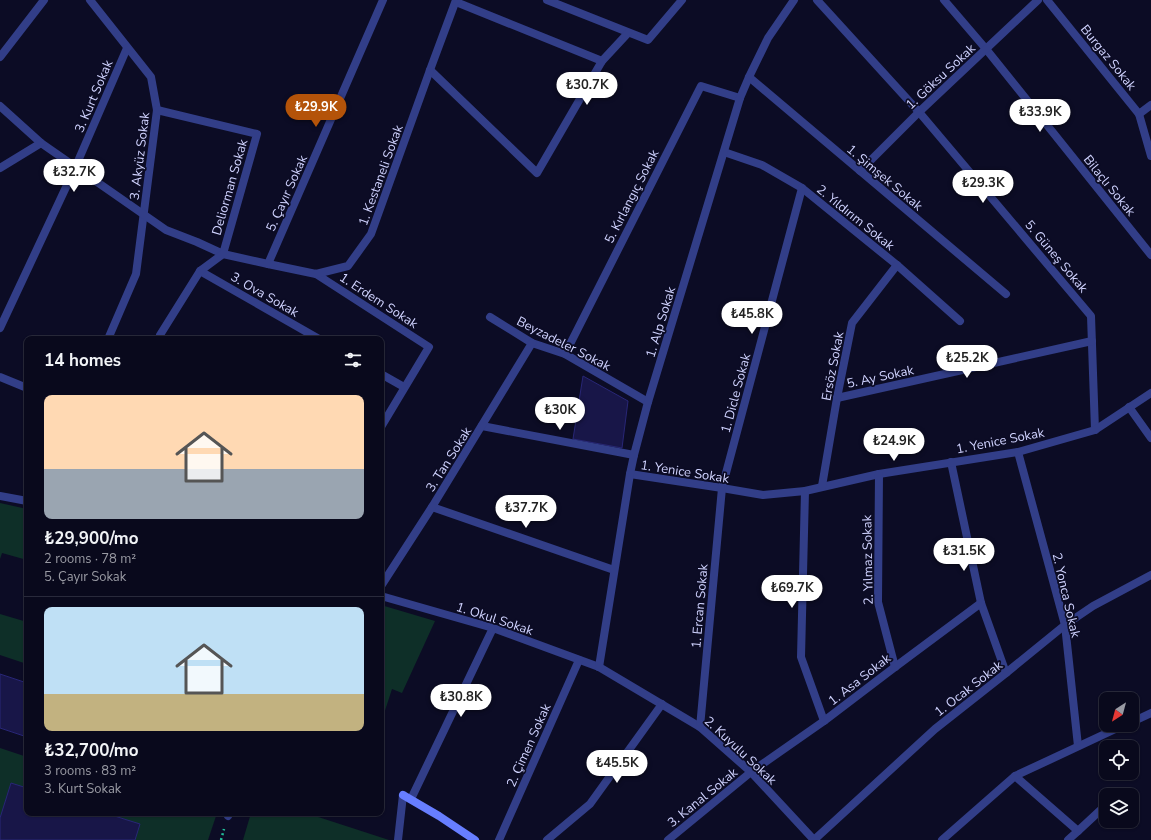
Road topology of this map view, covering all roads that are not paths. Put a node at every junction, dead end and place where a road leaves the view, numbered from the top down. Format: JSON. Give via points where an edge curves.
{"nodes":[{"id":1,"x":90,"y":0,"type":"edge"},
{"id":2,"x":383,"y":0,"type":"edge"},
{"id":3,"x":547,"y":0,"type":"edge"},
{"id":4,"x":682,"y":0,"type":"edge"},
{"id":5,"x":794,"y":0,"type":"edge"},
{"id":6,"x":817,"y":0,"type":"edge"},
{"id":7,"x":944,"y":0,"type":"edge"},
{"id":8,"x":1038,"y":0,"type":"edge"},
{"id":9,"x":1048,"y":0,"type":"edge"},
{"id":10,"x":42,"y":1,"type":"edge"},
{"id":11,"x":456,"y":1,"type":"edge"},
{"id":12,"x":628,"y":32,"type":"junction"},
{"id":13,"x":127,"y":48,"type":"junction"},
{"id":14,"x":986,"y":49,"type":"junction"},
{"id":15,"x":0,"y":57,"type":"edge"},
{"id":16,"x":602,"y":61,"type":"junction"},
{"id":17,"x":430,"y":70,"type":"junction"},
{"id":18,"x":749,"y":77,"type":"junction"},
{"id":19,"x":740,"y":98,"type":"junction"},
{"id":20,"x":1151,"y":105,"type":"edge"},
{"id":21,"x":0,"y":106,"type":"edge"},
{"id":22,"x":157,"y":110,"type":"junction"},
{"id":23,"x":919,"y":112,"type":"junction"},
{"id":24,"x":1139,"y":114,"type":"junction"},
{"id":25,"x":40,"y":143,"type":"junction"},
{"id":26,"x":724,"y":152,"type":"junction"},
{"id":27,"x":1151,"y":156,"type":"edge"},
{"id":28,"x":0,"y":168,"type":"edge"},
{"id":29,"x":75,"y":168,"type":"junction"},
{"id":30,"x":860,"y":171,"type":"junction"},
{"id":31,"x":802,"y":188,"type":"junction"},
{"id":32,"x":144,"y":216,"type":"junction"},
{"id":33,"x":223,"y":254,"type":"junction"},
{"id":34,"x":1151,"y":255,"type":"edge"},
{"id":35,"x":268,"y":264,"type":"junction"},
{"id":36,"x":896,"y":264,"type":"junction"},
{"id":37,"x":200,"y":271,"type":"junction"},
{"id":38,"x":316,"y":274,"type":"junction"},
{"id":39,"x":1006,"y":294,"type":"dead end"},
{"id":40,"x":490,"y":317,"type":"dead end"},
{"id":41,"x":960,"y":322,"type":"dead end"},
{"id":42,"x":0,"y":328,"type":"edge"},
{"id":43,"x":109,"y":336,"type":"edge"},
{"id":44,"x":161,"y":336,"type":"edge"},
{"id":45,"x":314,"y":336,"type":"edge"},
{"id":46,"x":1092,"y":341,"type":"junction"},
{"id":47,"x":532,"y":343,"type":"junction"},
{"id":48,"x":565,"y":354,"type":"junction"},
{"id":49,"x":384,"y":376,"type":"edge"},
{"id":50,"x":0,"y":377,"type":"edge"},
{"id":51,"x":24,"y":387,"type":"edge"},
{"id":52,"x":404,"y":387,"type":"junction"},
{"id":53,"x":1151,"y":393,"type":"edge"},
{"id":54,"x":837,"y":398,"type":"junction"},
{"id":55,"x":648,"y":402,"type":"junction"},
{"id":56,"x":1129,"y":407,"type":"junction"},
{"id":57,"x":384,"y":422,"type":"edge"},
{"id":58,"x":482,"y":426,"type":"junction"},
{"id":59,"x":1095,"y":430,"type":"junction"},
{"id":60,"x":1151,"y":438,"type":"edge"},
{"id":61,"x":1018,"y":452,"type":"junction"},
{"id":62,"x":634,"y":456,"type":"junction"},
{"id":63,"x":951,"y":462,"type":"junction"},
{"id":64,"x":630,"y":474,"type":"junction"},
{"id":65,"x":879,"y":474,"type":"junction"},
{"id":66,"x":822,"y":486,"type":"junction"},
{"id":67,"x":722,"y":488,"type":"junction"},
{"id":68,"x":805,"y":491,"type":"junction"},
{"id":69,"x":0,"y":496,"type":"edge"},
{"id":70,"x":24,"y":500,"type":"edge"},
{"id":71,"x":432,"y":507,"type":"junction"},
{"id":72,"x":614,"y":570,"type":"junction"},
{"id":73,"x":1151,"y":575,"type":"edge"},
{"id":74,"x":384,"y":581,"type":"edge"},
{"id":75,"x":384,"y":597,"type":"edge"},
{"id":76,"x":981,"y":603,"type":"junction"},
{"id":77,"x":1065,"y":625,"type":"junction"},
{"id":78,"x":493,"y":628,"type":"junction"},
{"id":79,"x":579,"y":660,"type":"junction"},
{"id":80,"x":600,"y":667,"type":"junction"},
{"id":81,"x":895,"y":667,"type":"junction"},
{"id":82,"x":1006,"y":673,"type":"junction"},
{"id":83,"x":662,"y":704,"type":"junction"},
{"id":84,"x":1151,"y":713,"type":"edge"},
{"id":85,"x":1139,"y":719,"type":"edge"},
{"id":86,"x":824,"y":721,"type":"junction"},
{"id":87,"x":700,"y":727,"type":"junction"},
{"id":88,"x":1109,"y":732,"type":"edge"},
{"id":89,"x":1078,"y":746,"type":"junction"},
{"id":90,"x":751,"y":772,"type":"junction"},
{"id":91,"x":1015,"y":776,"type":"junction"},
{"id":92,"x":411,"y":799,"type":"junction"},
{"id":93,"x":1099,"y":812,"type":"edge"},
{"id":94,"x":1078,"y":831,"type":"junction"},
{"id":95,"x":398,"y":840,"type":"edge"},
{"id":96,"x":475,"y":840,"type":"edge"},
{"id":97,"x":498,"y":840,"type":"edge"},
{"id":98,"x":547,"y":840,"type":"edge"},
{"id":99,"x":668,"y":840,"type":"edge"},
{"id":100,"x":814,"y":840,"type":"edge"},
{"id":101,"x":942,"y":840,"type":"edge"},
{"id":102,"x":1068,"y":840,"type":"edge"}],
"edges":[{"from":1,"to":13,"type":"street","name":"3. Akyüz Sokak"},
{"from":2,"to":35,"type":"street","name":"5. Çayır Sokak"},
{"from":3,"to":12,"type":"street"},
{"from":4,"to":12,"type":"street","via":[[648,40]]},
{"from":5,"to":18,"type":"street","name":"1. Alp Sokak","via":[[768,38]]},
{"from":6,"to":23,"type":"street","name":"5. Güneş Sokak"},
{"from":7,"to":14,"type":"street","name":"Bilaçlı Sokak"},
{"from":8,"to":14,"type":"street","name":"1. Göksu Sokak"},
{"from":9,"to":24,"type":"street","name":"Burgaz Sokak"},
{"from":10,"to":15,"type":"street"},
{"from":11,"to":16,"type":"street"},
{"from":11,"to":17,"type":"street","name":"1. Kestaneli Sokak"},
{"from":12,"to":16,"type":"street"},
{"from":13,"to":22,"type":"street","name":"3. Akyüz Sokak","via":[[151,77]]},
{"from":13,"to":29,"type":"street","name":"3. Kurt Sokak"},
{"from":14,"to":23,"type":"street","name":"1. Göksu Sokak"},
{"from":14,"to":34,"type":"street","name":"Bilaçlı Sokak"},
{"from":16,"to":17,"type":"street","via":[[537,173]]},
{"from":17,"to":38,"type":"street","name":"1. Kestaneli Sokak","via":[[371,234],[348,266]]},
{"from":18,"to":19,"type":"street","name":"1. Alp Sokak"},
{"from":18,"to":30,"type":"street","name":"1. Şimşek Sokak"},
{"from":19,"to":26,"type":"street","name":"1. Alp Sokak"},
{"from":19,"to":48,"type":"street","name":"5. Kırlangıç Sokak","via":[[701,86]]},
{"from":20,"to":24,"type":"street"},
{"from":21,"to":25,"type":"street","name":"1. Kestaneli Sokak"},
{"from":22,"to":32,"type":"street","name":"3. Akyüz Sokak"},
{"from":22,"to":33,"type":"street","name":"Deliorman Sokak","via":[[257,134]]},
{"from":23,"to":30,"type":"street","name":"1. Göksu Sokak"},
{"from":23,"to":46,"type":"street","name":"5. Güneş Sokak","via":[[1091,316]]},
{"from":24,"to":27,"type":"street","name":"Burgaz Sokak"},
{"from":25,"to":28,"type":"street"},
{"from":25,"to":29,"type":"street","name":"1. Kestaneli Sokak"},
{"from":26,"to":31,"type":"street","name":"2. Yıldırım Sokak","via":[[762,165]]},
{"from":26,"to":55,"type":"street","name":"1. Alp Sokak"},
{"from":29,"to":32,"type":"street","name":"1. Kestaneli Sokak"},
{"from":29,"to":42,"type":"street","name":"3. Kurt Sokak"},
{"from":30,"to":39,"type":"street","name":"1. Şimşek Sokak"},
{"from":31,"to":36,"type":"street","name":"2. Yıldırım Sokak"},
{"from":31,"to":67,"type":"street","name":"1. Dicle Sokak"},
{"from":32,"to":33,"type":"street","name":"1. Kestaneli Sokak","via":[[166,230]]},
{"from":32,"to":43,"type":"street","name":"3. Akyüz Sokak","via":[[136,274]]},
{"from":33,"to":35,"type":"street","name":"1. Kestaneli Sokak"},
{"from":33,"to":37,"type":"street"},
{"from":35,"to":38,"type":"street","name":"1. Kestaneli Sokak"},
{"from":36,"to":41,"type":"street","name":"2. Yıldırım Sokak"},
{"from":36,"to":54,"type":"street","name":"Ersöz Sokak","via":[[852,323]]},
{"from":37,"to":44,"type":"street"},
{"from":37,"to":45,"type":"street","name":"3. Ova Sokak"},
{"from":38,"to":52,"type":"street","name":"1. Erdem Sokak","via":[[429,347]]},
{"from":40,"to":47,"type":"street","name":"Beyzadeler Sokak"},
{"from":46,"to":54,"type":"street","name":"5. Ay Sokak"},
{"from":46,"to":59,"type":"street","name":"5. Güneş Sokak"},
{"from":47,"to":48,"type":"street","name":"Beyzadeler Sokak"},
{"from":47,"to":58,"type":"street","name":"3. Tan Sokak"},
{"from":48,"to":55,"type":"street","name":"Beyzadeler Sokak"},
{"from":49,"to":52,"type":"street"},
{"from":50,"to":51,"type":"street"},
{"from":52,"to":57,"type":"street"},
{"from":53,"to":56,"type":"street","name":"1. Yenice Sokak"},
{"from":54,"to":66,"type":"street","name":"Ersöz Sokak"},
{"from":55,"to":62,"type":"street","name":"1. Alp Sokak"},
{"from":56,"to":59,"type":"street","name":"1. Yenice Sokak"},
{"from":56,"to":60,"type":"street"},
{"from":58,"to":62,"type":"street"},
{"from":58,"to":71,"type":"street","name":"3. Tan Sokak"},
{"from":59,"to":61,"type":"street","name":"1. Yenice Sokak"},
{"from":61,"to":63,"type":"street","name":"1. Yenice Sokak"},
{"from":61,"to":77,"type":"street","name":"2. Yonca Sokak"},
{"from":62,"to":64,"type":"street","name":"1. Alp Sokak"},
{"from":63,"to":65,"type":"street","name":"1. Yenice Sokak"},
{"from":63,"to":76,"type":"street"},
{"from":64,"to":67,"type":"street","name":"1. Yenice Sokak"},
{"from":64,"to":72,"type":"street","name":"1. Alp Sokak"},
{"from":65,"to":66,"type":"street","name":"1. Yenice Sokak"},
{"from":65,"to":81,"type":"street","name":"2. Yılmaz Sokak","via":[[878,602]]},
{"from":66,"to":68,"type":"street","name":"1. Yenice Sokak"},
{"from":67,"to":68,"type":"street","name":"1. Yenice Sokak","via":[[763,495]]},
{"from":67,"to":87,"type":"street","name":"1. Ercan Sokak"},
{"from":68,"to":86,"type":"street","via":[[801,657]]},
{"from":69,"to":70,"type":"street"},
{"from":71,"to":72,"type":"street"},
{"from":71,"to":74,"type":"street","name":"3. Tan Sokak"},
{"from":72,"to":80,"type":"street","name":"1. Alp Sokak"},
{"from":73,"to":77,"type":"street","name":"1. Ocak Sokak","via":[[1093,606]]},
{"from":75,"to":78,"type":"street","name":"1. Okul Sokak"},
{"from":76,"to":81,"type":"street","name":"1. Asa Sokak"},
{"from":76,"to":82,"type":"street"},
{"from":77,"to":82,"type":"street","name":"1. Ocak Sokak"},
{"from":77,"to":89,"type":"street","name":"2. Yonca Sokak"},
{"from":78,"to":79,"type":"street","name":"1. Okul Sokak"},
{"from":78,"to":92,"type":"street"},
{"from":79,"to":80,"type":"street","name":"1. Okul Sokak"},
{"from":79,"to":97,"type":"street","name":"2. Çimen Sokak"},
{"from":80,"to":83,"type":"street","name":"2. Kuyulu Sokak"},
{"from":81,"to":86,"type":"street","name":"1. Asa Sokak"},
{"from":82,"to":100,"type":"street","name":"1. Ocak Sokak","via":[[935,729]]},
{"from":83,"to":87,"type":"street","name":"2. Kuyulu Sokak"},
{"from":83,"to":98,"type":"street","via":[[590,804]]},
{"from":84,"to":85,"type":"street"},
{"from":86,"to":90,"type":"street","name":"1. Asa Sokak"},
{"from":87,"to":90,"type":"street","name":"2. Kuyulu Sokak"},
{"from":88,"to":89,"type":"street"},
{"from":89,"to":91,"type":"street"},
{"from":90,"to":99,"type":"street","name":"3. Kanal Sokak"},
{"from":90,"to":100,"type":"street","name":"2. Kuyulu Sokak"},
{"from":91,"to":94,"type":"street"},
{"from":91,"to":101,"type":"street"},
{"from":92,"to":95,"type":"street","via":[[403,795]]},
{"from":92,"to":96,"type":"street"},
{"from":93,"to":94,"type":"street"},
{"from":94,"to":102,"type":"street"}]}
